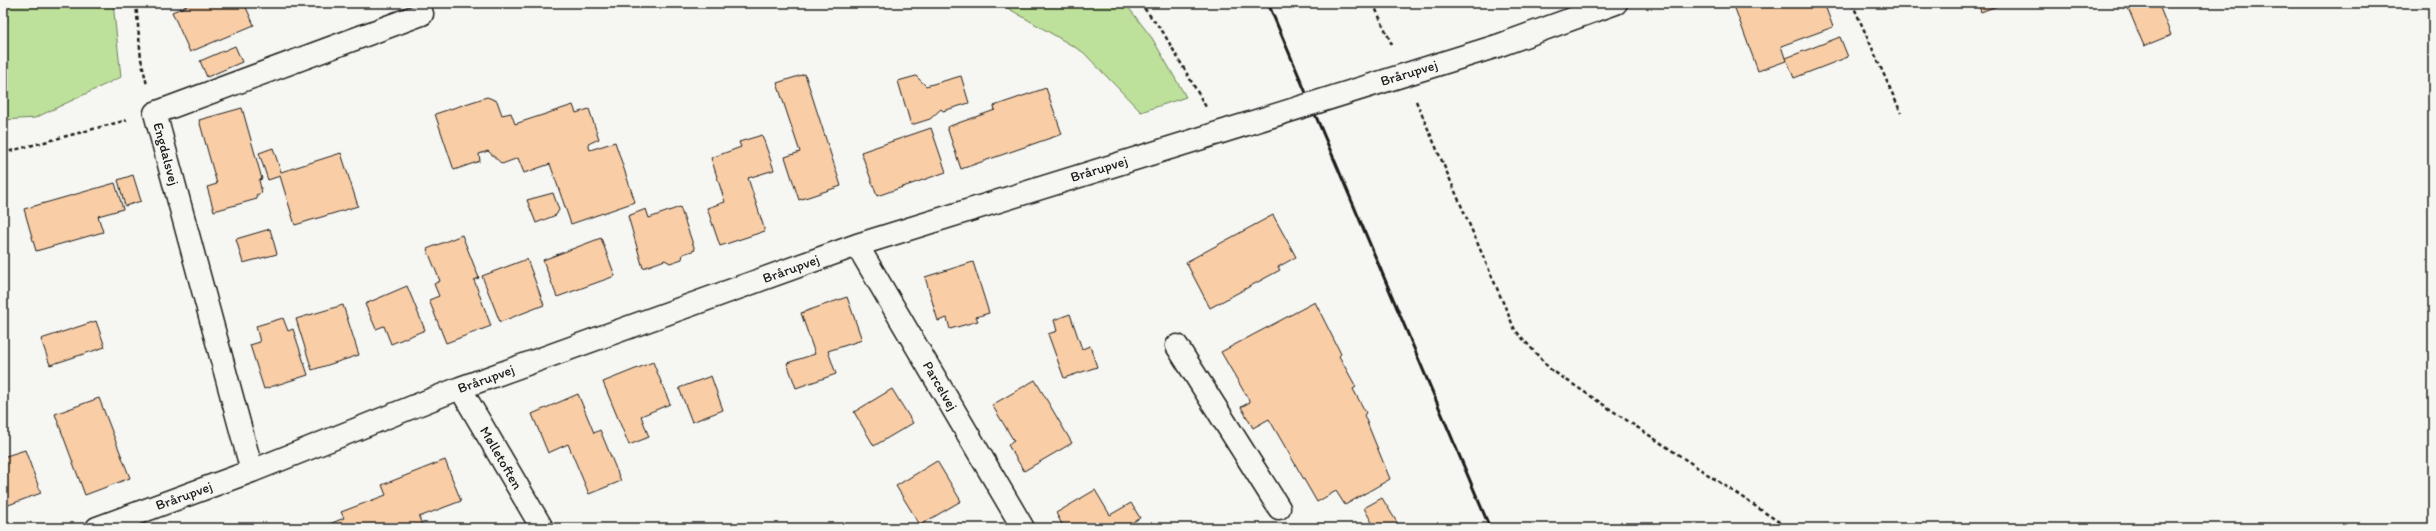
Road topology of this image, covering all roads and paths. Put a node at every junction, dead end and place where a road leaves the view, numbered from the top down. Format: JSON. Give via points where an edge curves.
{"nodes":[{"id":1,"x":136,"y":3,"type":"edge"},
{"id":2,"x":1140,"y":3,"type":"edge"},
{"id":3,"x":1373,"y":3,"type":"edge"},
{"id":4,"x":1616,"y":3,"type":"edge"},
{"id":5,"x":1852,"y":3,"type":"edge"},
{"id":6,"x":422,"y":14,"type":"dead end"},
{"id":7,"x":1396,"y":54,"type":"dead end"},
{"id":8,"x":1414,"y":98,"type":"dead end"},
{"id":9,"x":155,"y":113,"type":"junction"},
{"id":10,"x":1901,"y":113,"type":"dead end"},
{"id":11,"x":1218,"y":133,"type":"junction"},
{"id":12,"x":3,"y":153,"type":"edge"},
{"id":13,"x":857,"y":245,"type":"junction"},
{"id":14,"x":1177,"y":346,"type":"dead end"},
{"id":15,"x":460,"y":388,"type":"junction"},
{"id":16,"x":252,"y":471,"type":"junction"},
{"id":17,"x":1279,"y":508,"type":"dead end"},
{"id":18,"x":97,"y":528,"type":"edge"},
{"id":19,"x":542,"y":528,"type":"edge"},
{"id":20,"x":1023,"y":528,"type":"edge"},
{"id":21,"x":1788,"y":528,"type":"edge"}],
"edges":[{"from":1,"to":9,"type":"path","via":[[141,60]]},
{"from":2,"to":11,"type":"path","via":[[1167,39],[1200,94]]},
{"from":3,"to":7,"type":"path"},
{"from":4,"to":11,"type":"street","name":"Brårupvej","bridge":true,"via":[[1497,46]]},
{"from":5,"to":10,"type":"path"},
{"from":6,"to":9,"type":"street","name":"Engdalsvej"},
{"from":8,"to":21,"type":"path","via":[[1515,330],[1550,369]]},
{"from":9,"to":12,"type":"path"},
{"from":9,"to":16,"type":"street","name":"Engdalsvej"},
{"from":11,"to":13,"type":"street","name":"Brårupvej"},
{"from":13,"to":15,"type":"street","name":"Brårupvej"},
{"from":13,"to":20,"type":"street","name":"Parcelvej"},
{"from":14,"to":17,"type":"street"},
{"from":15,"to":16,"type":"street","name":"Brårupvej"},
{"from":15,"to":19,"type":"street","name":"Mølletoften"},
{"from":16,"to":18,"type":"street","name":"Brårupvej"}]}
